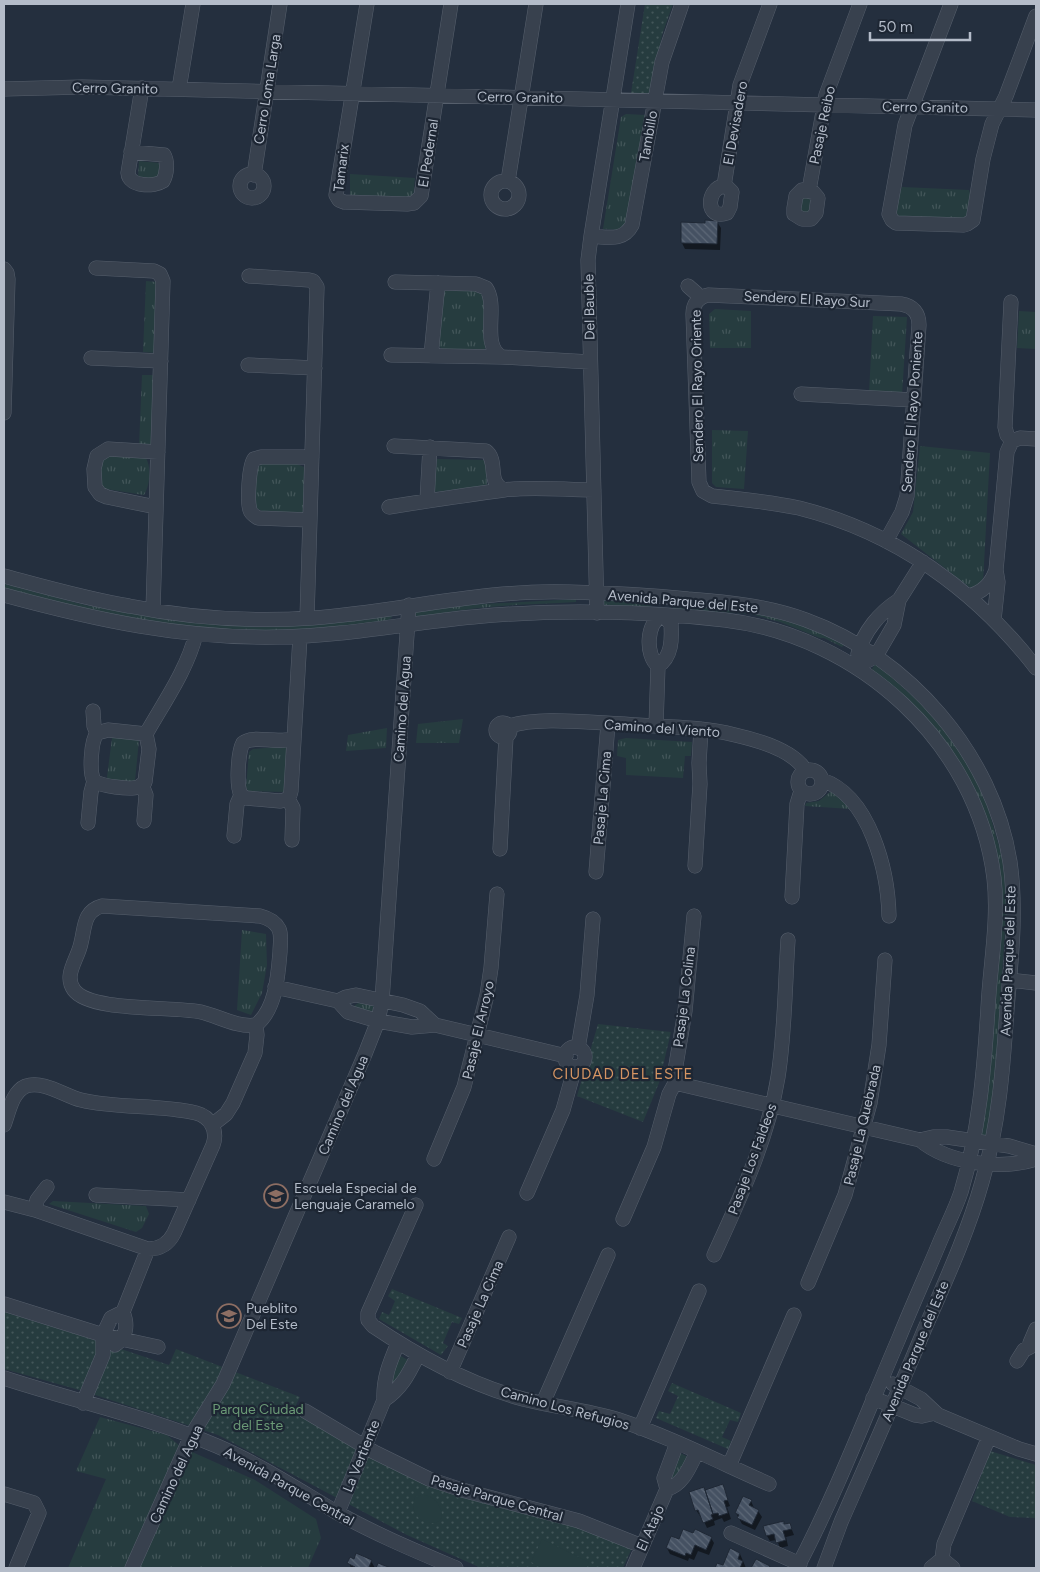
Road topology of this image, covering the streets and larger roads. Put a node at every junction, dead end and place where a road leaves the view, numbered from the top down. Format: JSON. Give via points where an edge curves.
{"nodes":[{"id":1,"x":193,"y":4,"type":"edge"},
{"id":2,"x":280,"y":4,"type":"edge"},
{"id":3,"x":367,"y":4,"type":"edge"},
{"id":4,"x":451,"y":4,"type":"edge"},
{"id":5,"x":536,"y":4,"type":"edge"},
{"id":6,"x":628,"y":4,"type":"edge"},
{"id":7,"x":682,"y":4,"type":"edge"},
{"id":8,"x":770,"y":4,"type":"edge"},
{"id":9,"x":860,"y":4,"type":"edge"},
{"id":10,"x":951,"y":4,"type":"edge"},
{"id":11,"x":1036,"y":16,"type":"edge"},
{"id":12,"x":142,"y":88,"type":"junction"},
{"id":13,"x":4,"y":89,"type":"edge"},
{"id":14,"x":179,"y":89,"type":"junction"},
{"id":15,"x":266,"y":91,"type":"junction"},
{"id":16,"x":353,"y":93,"type":"junction"},
{"id":17,"x":436,"y":95,"type":"junction"},
{"id":18,"x":520,"y":97,"type":"junction"},
{"id":19,"x":612,"y":99,"type":"junction"},
{"id":20,"x":655,"y":100,"type":"junction"},
{"id":21,"x":737,"y":103,"type":"junction"},
{"id":22,"x":824,"y":105,"type":"junction"},
{"id":23,"x":912,"y":107,"type":"junction"},
{"id":24,"x":1000,"y":109,"type":"junction"},
{"id":25,"x":1036,"y":110,"type":"edge"},
{"id":26,"x":131,"y":152,"type":"dead end"},
{"id":27,"x":254,"y":175,"type":"dead end"},
{"id":28,"x":508,"y":181,"type":"dead end"},
{"id":29,"x":724,"y":186,"type":"dead end"},
{"id":30,"x":808,"y":190,"type":"dead end"},
{"id":31,"x":380,"y":203,"type":"joint"},
{"id":32,"x":590,"y":236,"type":"junction"},
{"id":33,"x":4,"y":268,"type":"edge"},
{"id":34,"x":96,"y":268,"type":"dead end"},
{"id":35,"x":249,"y":276,"type":"dead end"},
{"id":36,"x":395,"y":282,"type":"dead end"},
{"id":37,"x":438,"y":283,"type":"junction"},
{"id":38,"x":688,"y":286,"type":"dead end"},
{"id":39,"x":699,"y":298,"type":"junction"},
{"id":40,"x":1011,"y":302,"type":"dead end"},
{"id":41,"x":914,"y":310,"type":"joint"},
{"id":42,"x":391,"y":355,"type":"dead end"},
{"id":43,"x":431,"y":356,"type":"junction"},
{"id":44,"x":502,"y":357,"type":"junction"},
{"id":45,"x":91,"y":358,"type":"dead end"},
{"id":46,"x":5,"y":361,"type":"edge"},
{"id":47,"x":161,"y":361,"type":"junction"},
{"id":48,"x":590,"y":362,"type":"junction"},
{"id":49,"x":248,"y":365,"type":"dead end"},
{"id":50,"x":315,"y":368,"type":"junction"},
{"id":51,"x":801,"y":394,"type":"dead end"},
{"id":52,"x":913,"y":400,"type":"junction"},
{"id":53,"x":4,"y":414,"type":"edge"},
{"id":54,"x":1036,"y":439,"type":"edge"},
{"id":55,"x":1012,"y":441,"type":"junction"},
{"id":56,"x":394,"y":446,"type":"dead end"},
{"id":57,"x":430,"y":448,"type":"junction"},
{"id":58,"x":158,"y":452,"type":"junction"},
{"id":59,"x":312,"y":457,"type":"junction"},
{"id":60,"x":504,"y":490,"type":"junction"},
{"id":61,"x":594,"y":490,"type":"junction"},
{"id":62,"x":427,"y":501,"type":"junction"},
{"id":63,"x":156,"y":507,"type":"junction"},
{"id":64,"x":389,"y":507,"type":"dead end"},
{"id":65,"x":310,"y":520,"type":"junction"},
{"id":66,"x":886,"y":541,"type":"junction"},
{"id":67,"x":923,"y":562,"type":"junction"},
{"id":68,"x":996,"y":570,"type":"junction"},
{"id":69,"x":4,"y":576,"type":"edge"},
{"id":70,"x":597,"y":593,"type":"junction"},
{"id":71,"x":4,"y":595,"type":"edge"},
{"id":72,"x":969,"y":596,"type":"junction"},
{"id":73,"x":665,"y":597,"type":"junction"},
{"id":74,"x":899,"y":600,"type":"junction"},
{"id":75,"x":409,"y":605,"type":"junction"},
{"id":76,"x":153,"y":610,"type":"junction"},
{"id":77,"x":597,"y":613,"type":"junction"},
{"id":78,"x":663,"y":615,"type":"junction"},
{"id":79,"x":307,"y":618,"type":"junction"},
{"id":80,"x":994,"y":620,"type":"junction"},
{"id":81,"x":408,"y":626,"type":"junction"},
{"id":82,"x":196,"y":634,"type":"junction"},
{"id":83,"x":300,"y":637,"type":"junction"},
{"id":84,"x":860,"y":646,"type":"junction"},
{"id":85,"x":876,"y":656,"type":"junction"},
{"id":86,"x":658,"y":666,"type":"junction"},
{"id":87,"x":856,"y":667,"type":"junction"},
{"id":88,"x":1036,"y":668,"type":"edge"},
{"id":89,"x":93,"y":711,"type":"dead end"},
{"id":90,"x":608,"y":724,"type":"junction"},
{"id":91,"x":656,"y":726,"type":"junction"},
{"id":92,"x":701,"y":729,"type":"junction"},
{"id":93,"x":97,"y":733,"type":"junction"},
{"id":94,"x":146,"y":734,"type":"junction"},
{"id":95,"x":294,"y":738,"type":"junction"},
{"id":96,"x":805,"y":770,"type":"junction"},
{"id":97,"x":94,"y":780,"type":"junction"},
{"id":98,"x":822,"y":780,"type":"junction"},
{"id":99,"x":142,"y":785,"type":"junction"},
{"id":100,"x":801,"y":791,"type":"junction"},
{"id":101,"x":241,"y":795,"type":"junction"},
{"id":102,"x":288,"y":798,"type":"junction"},
{"id":103,"x":144,"y":821,"type":"dead end"},
{"id":104,"x":88,"y":823,"type":"dead end"},
{"id":105,"x":234,"y":836,"type":"dead end"},
{"id":106,"x":292,"y":840,"type":"dead end"},
{"id":107,"x":500,"y":848,"type":"dead end"},
{"id":108,"x":695,"y":866,"type":"dead end"},
{"id":109,"x":596,"y":872,"type":"dead end"},
{"id":110,"x":497,"y":894,"type":"dead end"},
{"id":111,"x":792,"y":897,"type":"dead end"},
{"id":112,"x":694,"y":916,"type":"dead end"},
{"id":113,"x":889,"y":916,"type":"dead end"},
{"id":114,"x":593,"y":919,"type":"dead end"},
{"id":115,"x":788,"y":940,"type":"dead end"},
{"id":116,"x":885,"y":960,"type":"dead end"},
{"id":117,"x":1009,"y":980,"type":"junction"},
{"id":118,"x":1036,"y":983,"type":"edge"},
{"id":119,"x":275,"y":987,"type":"junction"},
{"id":120,"x":338,"y":1001,"type":"junction"},
{"id":121,"x":382,"y":1001,"type":"junction"},
{"id":122,"x":378,"y":1020,"type":"junction"},
{"id":123,"x":256,"y":1025,"type":"junction"},
{"id":124,"x":435,"y":1025,"type":"junction"},
{"id":125,"x":477,"y":1035,"type":"junction"},
{"id":126,"x":578,"y":1048,"type":"junction"},
{"id":127,"x":566,"y":1056,"type":"junction"},
{"id":128,"x":575,"y":1067,"type":"junction"},
{"id":129,"x":675,"y":1083,"type":"junction"},
{"id":130,"x":772,"y":1105,"type":"junction"},
{"id":131,"x":4,"y":1125,"type":"edge"},
{"id":132,"x":212,"y":1125,"type":"junction"},
{"id":133,"x":864,"y":1127,"type":"junction"},
{"id":134,"x":920,"y":1140,"type":"junction"},
{"id":135,"x":974,"y":1141,"type":"junction"},
{"id":136,"x":992,"y":1144,"type":"junction"},
{"id":137,"x":1036,"y":1154,"type":"edge"},
{"id":138,"x":434,"y":1159,"type":"dead end"},
{"id":139,"x":1036,"y":1159,"type":"edge"},
{"id":140,"x":969,"y":1160,"type":"junction"},
{"id":141,"x":987,"y":1163,"type":"junction"},
{"id":142,"x":46,"y":1187,"type":"dead end"},
{"id":143,"x":527,"y":1193,"type":"dead end"},
{"id":144,"x":96,"y":1195,"type":"dead end"},
{"id":145,"x":189,"y":1200,"type":"junction"},
{"id":146,"x":4,"y":1202,"type":"edge"},
{"id":147,"x":416,"y":1205,"type":"dead end"},
{"id":148,"x":35,"y":1210,"type":"junction"},
{"id":149,"x":623,"y":1219,"type":"dead end"},
{"id":150,"x":510,"y":1237,"type":"dead end"},
{"id":151,"x":148,"y":1249,"type":"junction"},
{"id":152,"x":608,"y":1255,"type":"dead end"},
{"id":153,"x":714,"y":1255,"type":"dead end"},
{"id":154,"x":808,"y":1282,"type":"dead end"},
{"id":155,"x":699,"y":1291,"type":"dead end"},
{"id":156,"x":4,"y":1304,"type":"edge"},
{"id":157,"x":123,"y":1312,"type":"junction"},
{"id":158,"x":794,"y":1315,"type":"dead end"},
{"id":159,"x":1036,"y":1329,"type":"edge"},
{"id":160,"x":103,"y":1335,"type":"junction"},
{"id":161,"x":122,"y":1340,"type":"junction"},
{"id":162,"x":398,"y":1343,"type":"junction"},
{"id":163,"x":158,"y":1347,"type":"dead end"},
{"id":164,"x":1033,"y":1350,"type":"edge"},
{"id":165,"x":103,"y":1355,"type":"junction"},
{"id":166,"x":418,"y":1355,"type":"junction"},
{"id":167,"x":1017,"y":1361,"type":"dead end"},
{"id":168,"x":450,"y":1372,"type":"junction"},
{"id":169,"x":4,"y":1378,"type":"edge"},
{"id":170,"x":882,"y":1378,"type":"junction"},
{"id":171,"x":900,"y":1387,"type":"junction"},
{"id":172,"x":873,"y":1398,"type":"junction"},
{"id":173,"x":384,"y":1400,"type":"junction"},
{"id":174,"x":82,"y":1403,"type":"junction"},
{"id":175,"x":543,"y":1403,"type":"junction"},
{"id":176,"x":892,"y":1406,"type":"junction"},
{"id":177,"x":305,"y":1411,"type":"dead end"},
{"id":178,"x":935,"y":1413,"type":"junction"},
{"id":179,"x":640,"y":1428,"type":"junction"},
{"id":180,"x":191,"y":1436,"type":"junction"},
{"id":181,"x":989,"y":1436,"type":"junction"},
{"id":182,"x":677,"y":1443,"type":"junction"},
{"id":183,"x":364,"y":1446,"type":"junction"},
{"id":184,"x":697,"y":1452,"type":"junction"},
{"id":185,"x":1036,"y":1454,"type":"edge"},
{"id":186,"x":729,"y":1466,"type":"junction"},
{"id":187,"x":769,"y":1484,"type":"dead end"},
{"id":188,"x":668,"y":1489,"type":"junction"},
{"id":189,"x":4,"y":1494,"type":"edge"},
{"id":190,"x":338,"y":1512,"type":"junction"},
{"id":191,"x":731,"y":1533,"type":"dead end"},
{"id":192,"x":642,"y":1546,"type":"junction"},
{"id":193,"x":942,"y":1558,"type":"junction"},
{"id":194,"x":799,"y":1566,"type":"edge"},
{"id":195,"x":16,"y":1568,"type":"edge"},
{"id":196,"x":132,"y":1568,"type":"edge"},
{"id":197,"x":456,"y":1568,"type":"edge"},
{"id":198,"x":633,"y":1568,"type":"edge"},
{"id":199,"x":824,"y":1568,"type":"edge"},
{"id":200,"x":931,"y":1568,"type":"edge"},
{"id":201,"x":953,"y":1568,"type":"edge"}],
"edges":[{"from":1,"to":14,"type":"street"},
{"from":2,"to":15,"type":"street","name":"Cerro Loma Larga"},
{"from":3,"to":16,"type":"street"},
{"from":4,"to":17,"type":"street","name":"El Pedernal"},
{"from":5,"to":18,"type":"street"},
{"from":6,"to":19,"type":"street","name":"Del Bauble"},
{"from":7,"to":20,"type":"street","name":"Tambillo","via":[[662,62]]},
{"from":8,"to":21,"type":"street","name":"El Devisadero","via":[[742,77]]},
{"from":9,"to":22,"type":"street","name":"Pasaje Reibo"},
{"from":10,"to":23,"type":"street"},
{"from":11,"to":24,"type":"street"},
{"from":12,"to":13,"type":"street","name":"Cerro Granito"},
{"from":12,"to":14,"type":"street","name":"Cerro Granito"},
{"from":12,"to":26,"type":"street"},
{"from":14,"to":15,"type":"street","name":"Cerro Granito"},
{"from":15,"to":16,"type":"street","name":"Cerro Granito"},
{"from":15,"to":27,"type":"street","name":"Cerro Loma Larga"},
{"from":16,"to":17,"type":"street","name":"Cerro Granito"},
{"from":16,"to":31,"type":"street","name":"Tamarix","via":[[336,195],[342,201]]},
{"from":17,"to":18,"type":"street","name":"Cerro Granito"},
{"from":17,"to":31,"type":"street","name":"El Pedernal","via":[[421,196],[410,204]]},
{"from":18,"to":19,"type":"street","name":"Cerro Granito"},
{"from":18,"to":28,"type":"street"},
{"from":19,"to":20,"type":"street","name":"Cerro Granito"},
{"from":19,"to":32,"type":"street","name":"Del Bauble"},
{"from":20,"to":21,"type":"street","name":"Cerro Granito"},
{"from":20,"to":32,"type":"street","name":"Tambillo","via":[[630,230],[616,238]]},
{"from":21,"to":22,"type":"street","name":"Cerro Granito"},
{"from":21,"to":29,"type":"street","name":"El Devisadero"},
{"from":22,"to":23,"type":"street","name":"Cerro Granito"},
{"from":22,"to":30,"type":"street","name":"Pasaje Reibo"},
{"from":23,"to":24,"type":"street","name":"Cerro Granito"},
{"from":23,"to":24,"type":"street","via":[[904,125],[889,214],[892,220],[900,223],[964,225],[974,216],[987,141]]},
{"from":24,"to":25,"type":"street","name":"Cerro Granito"},
{"from":32,"to":48,"type":"street","name":"Del Bauble"},
{"from":33,"to":46,"type":"street","via":[[8,279]]},
{"from":34,"to":47,"type":"street","via":[[151,270],[162,277]]},
{"from":35,"to":50,"type":"street","via":[[315,283]]},
{"from":36,"to":37,"type":"street"},
{"from":37,"to":43,"type":"street"},
{"from":37,"to":44,"type":"street","via":[[476,284],[486,288],[490,297],[492,347]]},
{"from":38,"to":39,"type":"street","name":"Sendero El Rayo Oriente"},
{"from":39,"to":41,"type":"street","name":"Sendero El Rayo Sur","via":[[708,294],[901,304]]},
{"from":39,"to":66,"type":"street","name":"Sendero El Rayo Oriente","via":[[693,314],[699,482],[703,491],[712,496],[799,509]]},
{"from":40,"to":55,"type":"street","via":[[1005,427]]},
{"from":41,"to":52,"type":"street","name":"Sendero El Rayo Poniente","via":[[919,325]]},
{"from":42,"to":43,"type":"street"},
{"from":43,"to":44,"type":"street"},
{"from":44,"to":48,"type":"street"},
{"from":45,"to":47,"type":"street"},
{"from":46,"to":53,"type":"street"},
{"from":47,"to":58,"type":"street"},
{"from":48,"to":61,"type":"street","name":"Del Bauble"},
{"from":49,"to":50,"type":"street"},
{"from":50,"to":59,"type":"street"},
{"from":51,"to":52,"type":"street"},
{"from":52,"to":66,"type":"street","name":"Sendero El Rayo Poniente","via":[[907,496]]},
{"from":54,"to":55,"type":"street"},
{"from":55,"to":68,"type":"street","via":[[1007,452]]},
{"from":56,"to":57,"type":"street"},
{"from":57,"to":60,"type":"street","via":[[486,451],[491,456],[496,485]]},
{"from":57,"to":62,"type":"street"},
{"from":58,"to":63,"type":"street"},
{"from":58,"to":63,"type":"street","via":[[108,450],[97,456],[94,469],[95,487],[100,494]]},
{"from":59,"to":65,"type":"street"},
{"from":59,"to":65,"type":"street","via":[[261,457],[254,459],[250,468],[249,508],[253,514],[258,518]]},
{"from":60,"to":61,"type":"street"},
{"from":60,"to":62,"type":"street"},
{"from":61,"to":70,"type":"street","name":"Del Bauble"},
{"from":62,"to":64,"type":"street"},
{"from":63,"to":76,"type":"street"},
{"from":65,"to":79,"type":"street"},
{"from":66,"to":67,"type":"street"},
{"from":67,"to":72,"type":"street"},
{"from":67,"to":74,"type":"street"},
{"from":68,"to":72,"type":"street","via":[[985,588]]},
{"from":68,"to":80,"type":"street"},
{"from":69,"to":76,"type":"street","name":"Avenida Parque del Este","via":[[95,600]]},
{"from":70,"to":73,"type":"street","name":"Avenida Parque del Este"},
{"from":70,"to":75,"type":"street","name":"Avenida Parque del Este","via":[[505,593]]},
{"from":70,"to":77,"type":"street","name":"Del Bauble"},
{"from":71,"to":82,"type":"street","name":"Avenida Parque del Este","via":[[99,620]]},
{"from":72,"to":80,"type":"street"},
{"from":73,"to":78,"type":"street"},
{"from":73,"to":84,"type":"street","name":"Avenida Parque del Este","via":[[782,612]]},
{"from":74,"to":84,"type":"street","via":[[880,614]]},
{"from":74,"to":85,"type":"street","via":[[894,625]]},
{"from":75,"to":79,"type":"street","name":"Avenida Parque del Este"},
{"from":75,"to":81,"type":"street","name":"Camino del Agua"},
{"from":76,"to":79,"type":"street","name":"Avenida Parque del Este","via":[[237,619]]},
{"from":77,"to":78,"type":"street","name":"Avenida Parque del Este"},
{"from":77,"to":81,"type":"street","name":"Avenida Parque del Este","via":[[500,614]]},
{"from":78,"to":86,"type":"street","via":[[671,624],[670,650]]},
{"from":78,"to":86,"type":"street","via":[[655,620],[651,629],[650,654]]},
{"from":78,"to":87,"type":"street","name":"Avenida Parque del Este","via":[[724,620],[770,629],[814,645]]},
{"from":80,"to":88,"type":"street"},
{"from":81,"to":83,"type":"street","name":"Avenida Parque del Este"},
{"from":81,"to":121,"type":"street","name":"Camino del Agua"},
{"from":82,"to":83,"type":"street","name":"Avenida Parque del Este"},
{"from":82,"to":94,"type":"street","via":[[182,671]]},
{"from":83,"to":95,"type":"street"},
{"from":84,"to":85,"type":"street","name":"Avenida Parque del Este"},
{"from":84,"to":87,"type":"street"},
{"from":85,"to":87,"type":"street"},
{"from":85,"to":117,"type":"street","name":"Avenida Parque del Este","via":[[907,681],[945,722],[972,761],[991,799],[1007,849],[1012,887]]},
{"from":86,"to":91,"type":"street"},
{"from":87,"to":135,"type":"street","name":"Avenida Parque del Este","via":[[895,695],[937,741],[961,780],[986,839],[994,882],[995,920],[982,1093]]},
{"from":89,"to":93,"type":"street"},
{"from":90,"to":91,"type":"street","name":"Camino del Viento"},
{"from":90,"to":107,"type":"street","name":"Camino del Viento","via":[[533,722],[508,731]]},
{"from":90,"to":109,"type":"street","name":"Pasaje La Cima"},
{"from":91,"to":92,"type":"street","name":"Camino del Viento"},
{"from":92,"to":96,"type":"street","name":"Camino del Viento","via":[[734,734],[765,744],[790,756]]},
{"from":92,"to":108,"type":"street"},
{"from":93,"to":94,"type":"street","via":[[108,730]]},
{"from":93,"to":97,"type":"street","via":[[91,770]]},
{"from":94,"to":99,"type":"street","via":[[149,753],[146,779]]},
{"from":95,"to":101,"type":"street","via":[[278,742],[252,739],[243,743],[238,786]]},
{"from":95,"to":102,"type":"street"},
{"from":96,"to":98,"type":"street","via":[[816,771]]},
{"from":96,"to":100,"type":"street","via":[[797,781]]},
{"from":97,"to":99,"type":"street","via":[[103,785],[132,788]]},
{"from":97,"to":104,"type":"street"},
{"from":98,"to":100,"type":"street","via":[[821,788],[815,793]]},
{"from":98,"to":113,"type":"street","via":[[846,796],[873,838],[884,870]]},
{"from":99,"to":103,"type":"street","via":[[146,794]]},
{"from":100,"to":111,"type":"street","via":[[797,804]]},
{"from":101,"to":102,"type":"street","via":[[280,801]]},
{"from":101,"to":105,"type":"street"},
{"from":102,"to":106,"type":"street","via":[[293,808]]},
{"from":110,"to":125,"type":"street","name":"Pasaje El Arroyo","via":[[490,982]]},
{"from":112,"to":129,"type":"street","name":"Pasaje La Colina"},
{"from":114,"to":126,"type":"street","via":[[587,995]]},
{"from":115,"to":130,"type":"street","name":"Pasaje Los Faldeos","via":[[781,1052]]},
{"from":116,"to":133,"type":"street","name":"Pasaje La Quebrada","via":[[876,1071]]},
{"from":117,"to":118,"type":"street"},
{"from":117,"to":136,"type":"street","name":"Avenida Parque del Este","via":[[1002,1080]]},
{"from":119,"to":120,"type":"street"},
{"from":119,"to":123,"type":"street","via":[[265,1015]]},
{"from":119,"to":123,"type":"street","via":[[279,968],[279,928],[260,916],[107,906],[96,908],[86,920],[70,980],[74,990],[84,998],[101,1003],[182,1009],[246,1026]]},
{"from":120,"to":121,"type":"street","via":[[356,996]]},
{"from":120,"to":122,"type":"street","via":[[348,1012]]},
{"from":121,"to":122,"type":"street","name":"Camino del Agua"},
{"from":121,"to":124,"type":"street","via":[[420,1011]]},
{"from":122,"to":124,"type":"street","via":[[412,1028]]},
{"from":122,"to":180,"type":"street","name":"Camino del Agua","via":[[223,1384]]},
{"from":123,"to":132,"type":"street","via":[[257,1045],[252,1060],[230,1109]]},
{"from":124,"to":125,"type":"street"},
{"from":125,"to":127,"type":"street"},
{"from":125,"to":138,"type":"street","name":"Pasaje El Arroyo","via":[[460,1101]]},
{"from":126,"to":127,"type":"street","via":[[572,1048]]},
{"from":126,"to":128,"type":"street","via":[[584,1052],[585,1061]]},
{"from":127,"to":128,"type":"street","via":[[567,1062]]},
{"from":128,"to":143,"type":"street","via":[[563,1110]]},
{"from":129,"to":130,"type":"street"},
{"from":129,"to":149,"type":"street","name":"Pasaje La Colina","via":[[654,1147]]},
{"from":130,"to":133,"type":"street"},
{"from":130,"to":153,"type":"street","name":"Pasaje Los Faldeos","via":[[747,1179]]},
{"from":131,"to":132,"type":"street","via":[[18,1092],[28,1086],[40,1085],[96,1103],[184,1110],[201,1114]]},
{"from":132,"to":145,"type":"street","via":[[214,1140]]},
{"from":133,"to":134,"type":"street"},
{"from":133,"to":154,"type":"street","name":"Pasaje La Quebrada","via":[[845,1195]]},
{"from":134,"to":135,"type":"street","via":[[947,1136]]},
{"from":134,"to":140,"type":"street","via":[[945,1156]]},
{"from":135,"to":136,"type":"street"},
{"from":135,"to":140,"type":"street","name":"Avenida Parque del Este"},
{"from":136,"to":137,"type":"street"},
{"from":136,"to":141,"type":"street","name":"Avenida Parque del Este"},
{"from":139,"to":141,"type":"street","via":[[1009,1165]]},
{"from":140,"to":141,"type":"street"},
{"from":140,"to":170,"type":"street","name":"Avenida Parque del Este","via":[[960,1196]]},
{"from":141,"to":171,"type":"street","name":"Avenida Parque del Este","via":[[958,1253]]},
{"from":142,"to":148,"type":"street"},
{"from":144,"to":145,"type":"street"},
{"from":145,"to":151,"type":"street","via":[[172,1238],[163,1246]]},
{"from":146,"to":148,"type":"street"},
{"from":147,"to":162,"type":"street","name":"Camino Los Refugios","via":[[369,1310],[368,1320],[373,1326]]},
{"from":148,"to":151,"type":"street"},
{"from":150,"to":168,"type":"street","name":"Pasaje La Cima"},
{"from":151,"to":157,"type":"street"},
{"from":152,"to":175,"type":"street"},
{"from":155,"to":179,"type":"street"},
{"from":156,"to":160,"type":"street"},
{"from":157,"to":160,"type":"street","via":[[111,1318]]},
{"from":157,"to":161,"type":"street","via":[[127,1323]]},
{"from":158,"to":186,"type":"street"},
{"from":159,"to":164,"type":"street","via":[[1030,1343]]},
{"from":160,"to":161,"type":"street"},
{"from":160,"to":165,"type":"street"},
{"from":161,"to":163,"type":"street"},
{"from":161,"to":165,"type":"street"},
{"from":162,"to":166,"type":"street","name":"Camino Los Refugios"},
{"from":162,"to":173,"type":"street","name":"La Vertiente","via":[[386,1372]]},
{"from":164,"to":167,"type":"street","via":[[1024,1350]]},
{"from":165,"to":174,"type":"street"},
{"from":166,"to":168,"type":"street","name":"Camino Los Refugios"},
{"from":166,"to":173,"type":"street","name":"La Vertiente","via":[[404,1382]]},
{"from":168,"to":175,"type":"street","name":"Camino Los Refugios","via":[[500,1392]]},
{"from":169,"to":174,"type":"street","name":"Avenida Parque Central"},
{"from":170,"to":171,"type":"street"},
{"from":170,"to":172,"type":"street","name":"Avenida Parque del Este"},
{"from":171,"to":176,"type":"street","name":"Avenida Parque del Este"},
{"from":171,"to":178,"type":"street","via":[[921,1399]]},
{"from":172,"to":176,"type":"street"},
{"from":172,"to":194,"type":"street","name":"Avenida Parque del Este"},
{"from":173,"to":183,"type":"street","name":"La Vertiente"},
{"from":174,"to":180,"type":"street","name":"Avenida Parque Central"},
{"from":175,"to":179,"type":"street","name":"Camino Los Refugios","via":[[612,1418]]},
{"from":176,"to":178,"type":"street","via":[[915,1415]]},
{"from":176,"to":199,"type":"street","name":"Avenida Parque del Este"},
{"from":177,"to":183,"type":"street","name":"Pasaje Parque Central"},
{"from":178,"to":181,"type":"street"},
{"from":179,"to":182,"type":"street","name":"Camino Los Refugios"},
{"from":180,"to":190,"type":"street","name":"Avenida Parque Central","via":[[261,1467]]},
{"from":180,"to":196,"type":"street","name":"Camino del Agua"},
{"from":181,"to":185,"type":"street"},
{"from":181,"to":193,"type":"street","via":[[944,1544]]},
{"from":182,"to":184,"type":"street","name":"Camino Los Refugios"},
{"from":182,"to":188,"type":"street","name":"El Atajo","via":[[664,1478]]},
{"from":183,"to":190,"type":"street","name":"La Vertiente"},
{"from":183,"to":192,"type":"street","name":"Pasaje Parque Central","via":[[447,1485],[579,1521]]},
{"from":184,"to":186,"type":"street","name":"Camino Los Refugios"},
{"from":184,"to":188,"type":"street","name":"El Atajo","via":[[681,1480]]},
{"from":186,"to":187,"type":"street","name":"Camino Los Refugios"},
{"from":188,"to":192,"type":"street","name":"El Atajo"},
{"from":189,"to":195,"type":"street","via":[[34,1502],[39,1513]]},
{"from":190,"to":197,"type":"street","name":"Avenida Parque Central","via":[[384,1537]]},
{"from":191,"to":194,"type":"street"},
{"from":192,"to":198,"type":"street","name":"El Atajo"},
{"from":193,"to":200,"type":"street"},
{"from":193,"to":201,"type":"street"}]}
